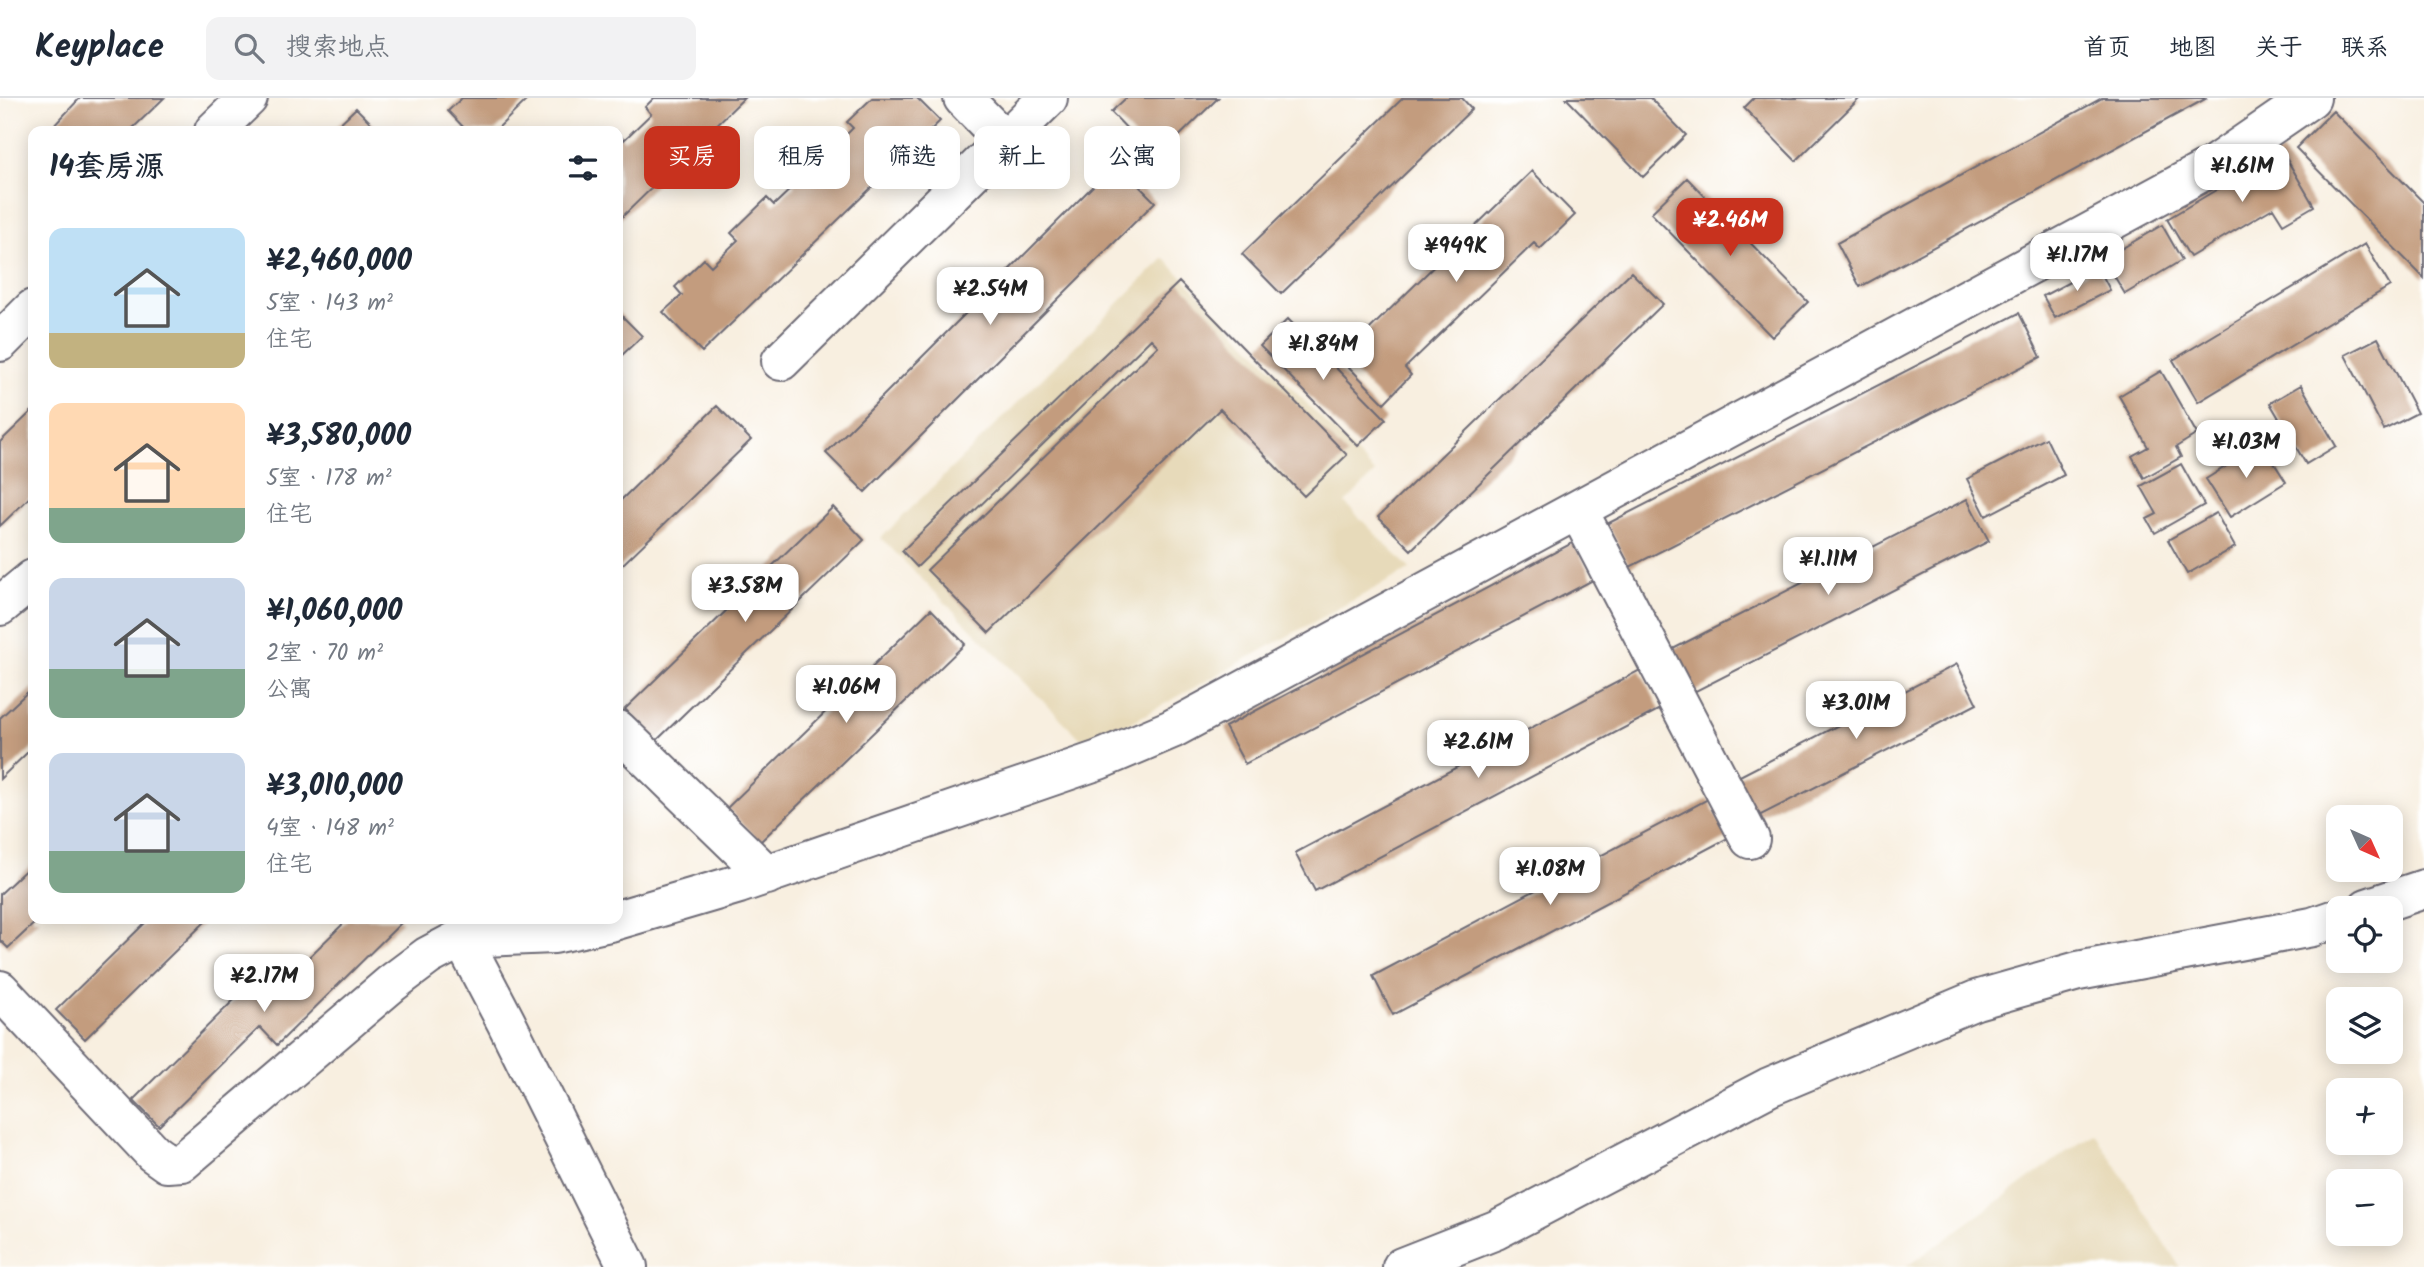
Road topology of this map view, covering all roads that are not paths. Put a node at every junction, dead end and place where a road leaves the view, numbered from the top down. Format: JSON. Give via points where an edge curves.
{"nodes":[{"id":1,"x":248,"y":98,"type":"edge"},
{"id":2,"x":963,"y":98,"type":"edge"},
{"id":3,"x":1048,"y":98,"type":"edge"},
{"id":4,"x":2312,"y":98,"type":"edge"},
{"id":5,"x":219,"y":126,"type":"edge"},
{"id":6,"x":990,"y":126,"type":"edge"},
{"id":7,"x":1020,"y":126,"type":"edge"},
{"id":8,"x":974,"y":171,"type":"edge"},
{"id":9,"x":28,"y":314,"type":"edge"},
{"id":10,"x":0,"y":342,"type":"edge"},
{"id":11,"x":781,"y":361,"type":"dead end"},
{"id":12,"x":1578,"y":510,"type":"junction"},
{"id":13,"x":28,"y":583,"type":"edge"},
{"id":14,"x":0,"y":606,"type":"edge"},
{"id":15,"x":623,"y":735,"type":"edge"},
{"id":16,"x":1750,"y":839,"type":"dead end"},
{"id":17,"x":767,"y":875,"type":"junction"},
{"id":18,"x":2424,"y":889,"type":"edge"},
{"id":19,"x":2403,"y":896,"type":"edge"},
{"id":20,"x":623,"y":918,"type":"edge"},
{"id":21,"x":2326,"y":922,"type":"edge"},
{"id":22,"x":601,"y":924,"type":"edge"},
{"id":23,"x":454,"y":933,"type":"edge"},
{"id":24,"x":0,"y":990,"type":"edge"},
{"id":25,"x":628,"y":1267,"type":"edge"},
{"id":26,"x":1402,"y":1267,"type":"edge"}],
"edges":[{"from":1,"to":5,"type":"street"},
{"from":2,"to":6,"type":"street"},
{"from":3,"to":7,"type":"street"},
{"from":4,"to":12,"type":"street","via":[[2211,167]]},
{"from":8,"to":11,"type":"street"},
{"from":9,"to":10,"type":"street"},
{"from":12,"to":16,"type":"street"},
{"from":12,"to":17,"type":"street","via":[[1172,729],[1099,760]]},
{"from":13,"to":14,"type":"street"},
{"from":15,"to":17,"type":"street"},
{"from":17,"to":20,"type":"street"},
{"from":18,"to":19,"type":"street"},
{"from":21,"to":26,"type":"street","via":[[2078,971],[1976,1000],[1769,1087],[1496,1230]]},
{"from":22,"to":23,"type":"street","via":[[554,934]]},
{"from":23,"to":24,"type":"street","via":[[182,1162],[167,1163],[153,1153]]},
{"from":23,"to":25,"type":"street","via":[[506,1022]]}]}
